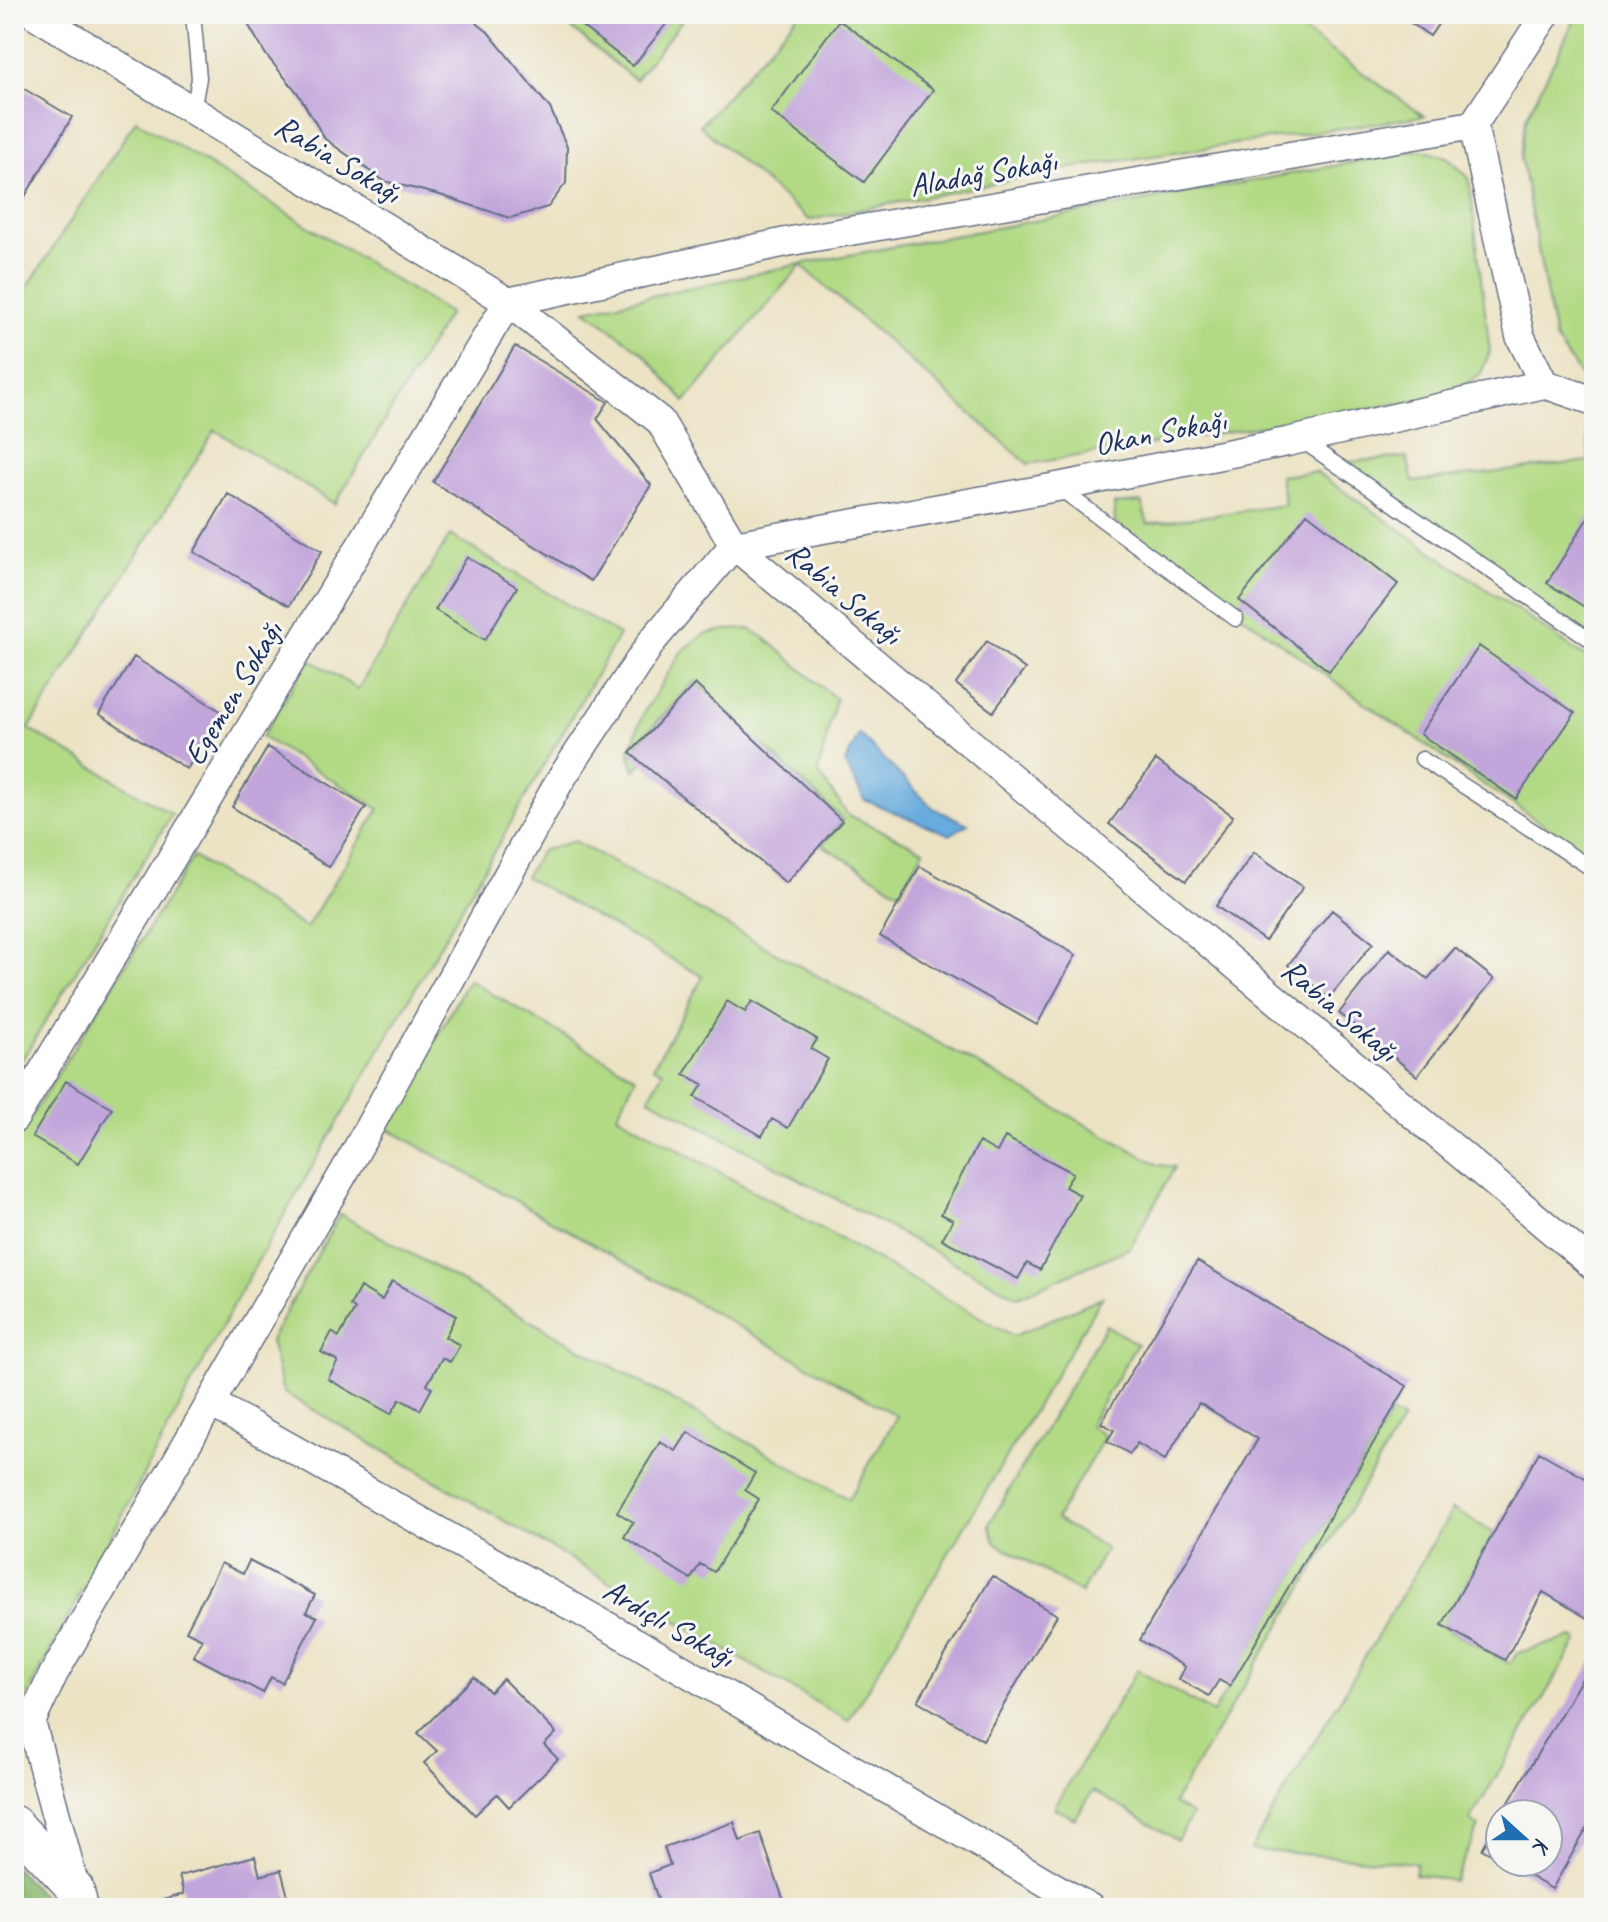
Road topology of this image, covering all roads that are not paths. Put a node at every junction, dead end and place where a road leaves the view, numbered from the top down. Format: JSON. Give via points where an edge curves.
{"nodes":[{"id":1,"x":34,"y":14,"type":"edge"},
{"id":2,"x":193,"y":14,"type":"edge"},
{"id":3,"x":1546,"y":14,"type":"edge"},
{"id":4,"x":193,"y":111,"type":"junction"},
{"id":5,"x":1473,"y":125,"type":"junction"},
{"id":6,"x":508,"y":302,"type":"junction"},
{"id":7,"x":1544,"y":384,"type":"junction"},
{"id":8,"x":1594,"y":401,"type":"edge"},
{"id":9,"x":1300,"y":440,"type":"junction"},
{"id":10,"x":1057,"y":487,"type":"junction"},
{"id":11,"x":734,"y":545,"type":"junction"},
{"id":12,"x":1236,"y":619,"type":"dead end"},
{"id":13,"x":1594,"y":642,"type":"edge"},
{"id":14,"x":1422,"y":759,"type":"dead end"},
{"id":15,"x":1594,"y":870,"type":"edge"},
{"id":16,"x":14,"y":1119,"type":"edge"},
{"id":17,"x":1594,"y":1266,"type":"edge"},
{"id":18,"x":211,"y":1403,"type":"junction"},
{"id":19,"x":14,"y":1824,"type":"edge"},
{"id":20,"x":78,"y":1898,"type":"edge"},
{"id":21,"x":1090,"y":1908,"type":"edge"}],
"edges":[{"from":1,"to":4,"type":"street","name":"Rabia Sokağı"},
{"from":2,"to":4,"type":"lane","via":[[199,78]]},
{"from":3,"to":5,"type":"street"},
{"from":4,"to":6,"type":"street","name":"Rabia Sokağı"},
{"from":5,"to":6,"type":"street","name":"Aladağ Sokağı","via":[[791,241]]},
{"from":5,"to":7,"type":"street","via":[[1520,336]]},
{"from":6,"to":11,"type":"street","name":"Rabia Sokağı","via":[[660,421]]},
{"from":6,"to":16,"type":"street","name":"Egemen Sokağı"},
{"from":7,"to":8,"type":"street"},
{"from":7,"to":9,"type":"street","name":"Okan Sokağı"},
{"from":9,"to":10,"type":"street","name":"Okan Sokağı"},
{"from":9,"to":13,"type":"lane"},
{"from":10,"to":11,"type":"street","name":"Okan Sokağı"},
{"from":10,"to":12,"type":"lane"},
{"from":11,"to":17,"type":"street","name":"Rabia Sokağı"},
{"from":11,"to":18,"type":"street","via":[[653,640],[559,782]]},
{"from":14,"to":15,"type":"lane"},
{"from":18,"to":20,"type":"street","via":[[54,1673],[31,1722]]},
{"from":18,"to":21,"type":"street","name":"Ardıçlı Sokağı","via":[[637,1643]]},
{"from":19,"to":20,"type":"street"}]}
